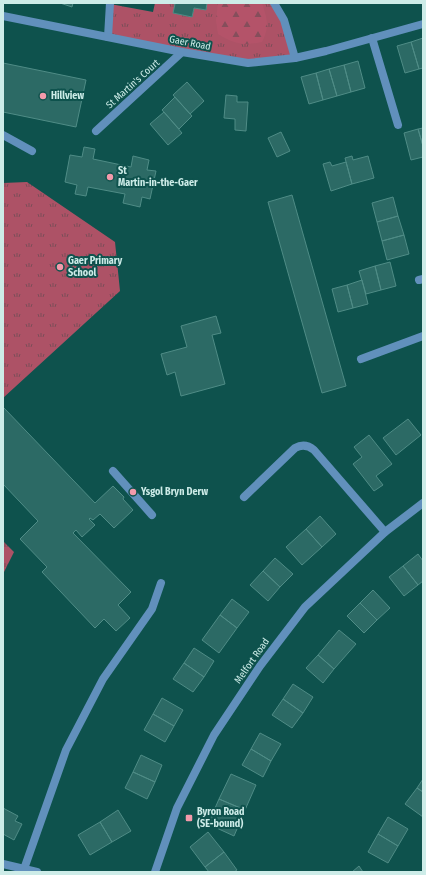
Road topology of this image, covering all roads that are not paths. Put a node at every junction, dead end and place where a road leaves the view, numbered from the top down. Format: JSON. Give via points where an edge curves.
{"nodes":[{"id":1,"x":110,"y":3,"type":"edge"},
{"id":2,"x":274,"y":3,"type":"edge"},
{"id":3,"x":3,"y":16,"type":"edge"},
{"id":4,"x":423,"y":24,"type":"edge"},
{"id":5,"x":108,"y":37,"type":"junction"},
{"id":6,"x":372,"y":38,"type":"junction"},
{"id":7,"x":182,"y":52,"type":"junction"},
{"id":8,"x":295,"y":58,"type":"junction"},
{"id":9,"x":398,"y":125,"type":"dead end"},
{"id":10,"x":96,"y":131,"type":"dead end"},
{"id":11,"x":3,"y":135,"type":"edge"},
{"id":12,"x":32,"y":151,"type":"dead end"},
{"id":13,"x":423,"y":336,"type":"edge"},
{"id":14,"x":362,"y":359,"type":"dead end"},
{"id":15,"x":113,"y":471,"type":"dead end"},
{"id":16,"x":244,"y":497,"type":"dead end"},
{"id":17,"x":423,"y":504,"type":"edge"},
{"id":18,"x":152,"y":516,"type":"dead end"},
{"id":19,"x":385,"y":532,"type":"junction"},
{"id":20,"x":161,"y":583,"type":"dead end"},
{"id":21,"x":3,"y":864,"type":"edge"},
{"id":22,"x":24,"y":869,"type":"junction"},
{"id":23,"x":37,"y":872,"type":"edge"},
{"id":24,"x":155,"y":872,"type":"edge"}],
"edges":[{"from":1,"to":5,"type":"street"},
{"from":2,"to":8,"type":"street","via":[[284,20]]},
{"from":3,"to":5,"type":"street","name":"Gaer Road"},
{"from":4,"to":6,"type":"street","name":"Gaer Road"},
{"from":5,"to":7,"type":"street","name":"Gaer Road"},
{"from":6,"to":8,"type":"street","name":"Gaer Road"},
{"from":6,"to":9,"type":"street"},
{"from":7,"to":8,"type":"street","name":"Gaer Road","via":[[248,63]]},
{"from":7,"to":10,"type":"street","name":"St Martin's Court"},
{"from":11,"to":12,"type":"street"},
{"from":13,"to":14,"type":"street"},
{"from":15,"to":18,"type":"street"},
{"from":16,"to":19,"type":"street","via":[[295,448],[306,445],[314,450]]},
{"from":17,"to":19,"type":"street","name":"Melfort Road"},
{"from":19,"to":24,"type":"street","name":"Melfort Road","via":[[304,607],[260,666],[214,735],[177,808]]},
{"from":20,"to":22,"type":"street","via":[[152,609],[103,679],[66,750]]},
{"from":21,"to":22,"type":"street"},
{"from":22,"to":23,"type":"street"}]}
